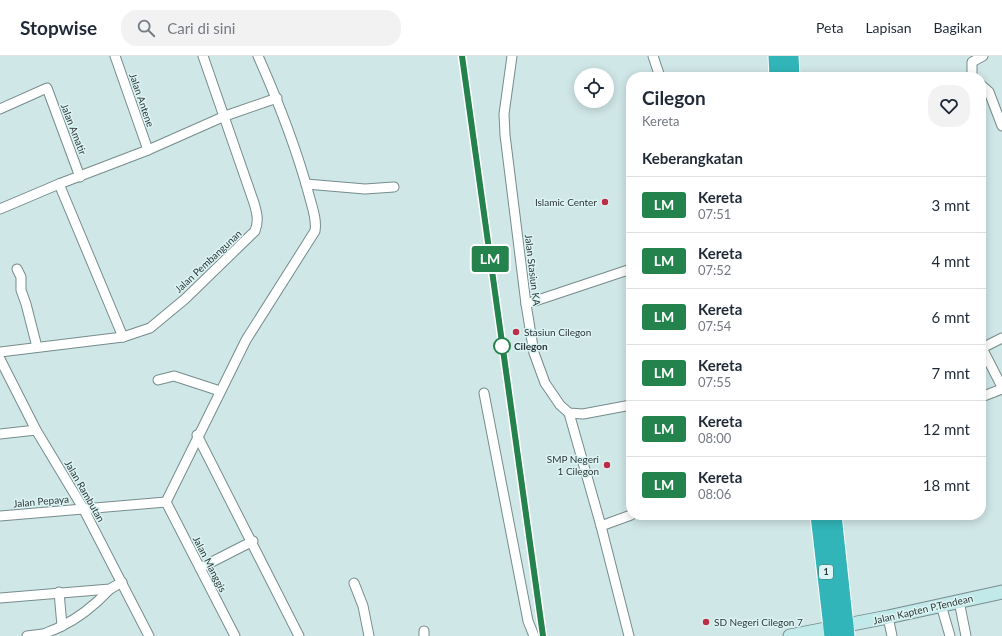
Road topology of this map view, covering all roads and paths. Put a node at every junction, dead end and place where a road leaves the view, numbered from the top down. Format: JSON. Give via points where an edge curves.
{"nodes":[{"id":1,"x":115,"y":56,"type":"edge"},
{"id":2,"x":203,"y":56,"type":"edge"},
{"id":3,"x":258,"y":56,"type":"edge"},
{"id":4,"x":512,"y":56,"type":"edge"},
{"id":5,"x":653,"y":56,"type":"edge"},
{"id":6,"x":777,"y":56,"type":"edge"},
{"id":7,"x":790,"y":56,"type":"edge"},
{"id":8,"x":983,"y":56,"type":"edge"},
{"id":9,"x":658,"y":72,"type":"edge"},
{"id":10,"x":778,"y":72,"type":"edge"},
{"id":11,"x":791,"y":72,"type":"edge"},
{"id":12,"x":972,"y":72,"type":"edge"},
{"id":13,"x":986,"y":89,"type":"edge"},
{"id":14,"x":277,"y":98,"type":"junction"},
{"id":15,"x":0,"y":109,"type":"edge"},
{"id":16,"x":225,"y":116,"type":"junction"},
{"id":17,"x":1002,"y":126,"type":"edge"},
{"id":18,"x":148,"y":150,"type":"junction"},
{"id":19,"x":80,"y":177,"type":"junction"},
{"id":20,"x":59,"y":184,"type":"junction"},
{"id":21,"x":306,"y":184,"type":"junction"},
{"id":22,"x":394,"y":186,"type":"dead end"},
{"id":23,"x":0,"y":209,"type":"edge"},
{"id":24,"x":17,"y":269,"type":"dead end"},
{"id":25,"x":626,"y":271,"type":"edge"},
{"id":26,"x":526,"y":304,"type":"junction"},
{"id":27,"x":123,"y":337,"type":"junction"},
{"id":28,"x":1002,"y":338,"type":"edge"},
{"id":29,"x":986,"y":345,"type":"edge"},
{"id":30,"x":37,"y":347,"type":"junction"},
{"id":31,"x":0,"y":352,"type":"edge"},
{"id":32,"x":986,"y":357,"type":"edge"},
{"id":33,"x":0,"y":359,"type":"edge"},
{"id":34,"x":158,"y":380,"type":"dead end"},
{"id":35,"x":1002,"y":388,"type":"edge"},
{"id":36,"x":220,"y":391,"type":"junction"},
{"id":37,"x":484,"y":393,"type":"dead end"},
{"id":38,"x":986,"y":395,"type":"edge"},
{"id":39,"x":626,"y":406,"type":"edge"},
{"id":40,"x":569,"y":414,"type":"junction"},
{"id":41,"x":36,"y":430,"type":"junction"},
{"id":42,"x":0,"y":434,"type":"edge"},
{"id":43,"x":197,"y":435,"type":"junction"},
{"id":44,"x":166,"y":502,"type":"junction"},
{"id":45,"x":83,"y":508,"type":"junction"},
{"id":46,"x":0,"y":516,"type":"edge"},
{"id":47,"x":626,"y":517,"type":"edge"},
{"id":48,"x":820,"y":520,"type":"edge"},
{"id":49,"x":833,"y":520,"type":"edge"},
{"id":50,"x":601,"y":526,"type":"junction"},
{"id":51,"x":253,"y":541,"type":"junction"},
{"id":52,"x":200,"y":568,"type":"junction"},
{"id":53,"x":122,"y":582,"type":"junction"},
{"id":54,"x":354,"y":584,"type":"dead end"},
{"id":55,"x":110,"y":589,"type":"junction"},
{"id":56,"x":59,"y":592,"type":"junction"},
{"id":57,"x":1002,"y":592,"type":"edge"},
{"id":58,"x":0,"y":598,"type":"edge"},
{"id":59,"x":959,"y":601,"type":"junction"},
{"id":60,"x":941,"y":605,"type":"junction"},
{"id":61,"x":888,"y":617,"type":"junction"},
{"id":62,"x":62,"y":626,"type":"junction"},
{"id":63,"x":839,"y":631,"type":"edge"},
{"id":64,"x":42,"y":635,"type":"edge"},
{"id":65,"x":27,"y":636,"type":"edge"},
{"id":66,"x":149,"y":636,"type":"edge"},
{"id":67,"x":235,"y":636,"type":"edge"},
{"id":68,"x":299,"y":636,"type":"edge"},
{"id":69,"x":370,"y":636,"type":"edge"},
{"id":70,"x":534,"y":636,"type":"edge"},
{"id":71,"x":629,"y":636,"type":"edge"},
{"id":72,"x":790,"y":636,"type":"edge"},
{"id":73,"x":892,"y":636,"type":"edge"},
{"id":74,"x":950,"y":636,"type":"edge"},
{"id":75,"x":966,"y":636,"type":"edge"}],
"edges":[{"from":1,"to":18,"type":"street","name":"Jalan Antene"},
{"from":2,"to":16,"type":"street","name":"Jalan Pembangunan"},
{"from":3,"to":14,"type":"street"},
{"from":4,"to":26,"type":"street","name":"Jalan Stasiun KA","via":[[506,99],[505,135]]},
{"from":5,"to":9,"type":"street"},
{"from":6,"to":10,"type":"highway"},
{"from":7,"to":11,"type":"highway"},
{"from":8,"to":12,"type":"street","via":[[972,62]]},
{"from":13,"to":17,"type":"street"},
{"from":14,"to":16,"type":"street"},
{"from":14,"to":21,"type":"street"},
{"from":15,"to":19,"type":"street","name":"Jalan Amatir","via":[[47,88]]},
{"from":16,"to":18,"type":"street"},
{"from":16,"to":27,"type":"street","name":"Jalan Pembangunan","via":[[257,214],[258,224],[255,231],[159,321],[150,328]]},
{"from":18,"to":19,"type":"street"},
{"from":19,"to":20,"type":"street"},
{"from":20,"to":23,"type":"street"},
{"from":20,"to":27,"type":"street"},
{"from":21,"to":22,"type":"street","via":[[365,189]]},
{"from":21,"to":36,"type":"street","via":[[315,219],[315,231],[246,340]]},
{"from":24,"to":30,"type":"street"},
{"from":25,"to":26,"type":"street"},
{"from":26,"to":40,"type":"street","name":"Jalan Stasiun KA","via":[[539,369],[552,394]]},
{"from":27,"to":30,"type":"street","name":"Jalan Pembangunan"},
{"from":28,"to":29,"type":"street"},
{"from":30,"to":31,"type":"street","name":"Jalan Pembangunan"},
{"from":32,"to":35,"type":"street"},
{"from":33,"to":41,"type":"street","name":"Jalan Rambutan"},
{"from":34,"to":36,"type":"street","via":[[174,376]]},
{"from":35,"to":38,"type":"street"},
{"from":36,"to":43,"type":"street"},
{"from":37,"to":70,"type":"street","via":[[528,621]]},
{"from":39,"to":40,"type":"street"},
{"from":40,"to":50,"type":"street"},
{"from":41,"to":42,"type":"street"},
{"from":41,"to":45,"type":"street","name":"Jalan Rambutan"},
{"from":43,"to":44,"type":"street"},
{"from":43,"to":51,"type":"street"},
{"from":44,"to":45,"type":"street","name":"Jalan Pepaya"},
{"from":44,"to":52,"type":"street","name":"Jalan Manggis"},
{"from":45,"to":46,"type":"street","name":"Jalan Pepaya"},
{"from":45,"to":53,"type":"street","name":"Jalan Rambutan"},
{"from":47,"to":50,"type":"street"},
{"from":48,"to":63,"type":"highway","number":"1"},
{"from":49,"to":63,"type":"highway","number":"1"},
{"from":50,"to":71,"type":"street"},
{"from":51,"to":52,"type":"street"},
{"from":51,"to":68,"type":"street"},
{"from":52,"to":67,"type":"street","name":"Jalan Manggis"},
{"from":53,"to":55,"type":"street"},
{"from":53,"to":66,"type":"street","name":"Jalan Rambutan"},
{"from":54,"to":69,"type":"street","via":[[363,606]]},
{"from":55,"to":56,"type":"street"},
{"from":55,"to":62,"type":"street"},
{"from":56,"to":58,"type":"street"},
{"from":56,"to":62,"type":"street"},
{"from":57,"to":59,"type":"street","name":"Jalan Kapten P.Tendean"},
{"from":59,"to":60,"type":"street","name":"Jalan Kapten P.Tendean"},
{"from":59,"to":75,"type":"street"},
{"from":60,"to":61,"type":"street","name":"Jalan Kapten P.Tendean"},
{"from":60,"to":74,"type":"street"},
{"from":61,"to":63,"type":"street","name":"Jalan Kapten P.Tendean"},
{"from":61,"to":73,"type":"street"},
{"from":62,"to":64,"type":"street"},
{"from":63,"to":72,"type":"street","name":"Jalan Kapten P.Tendean"},
{"from":64,"to":65,"type":"street"}]}
